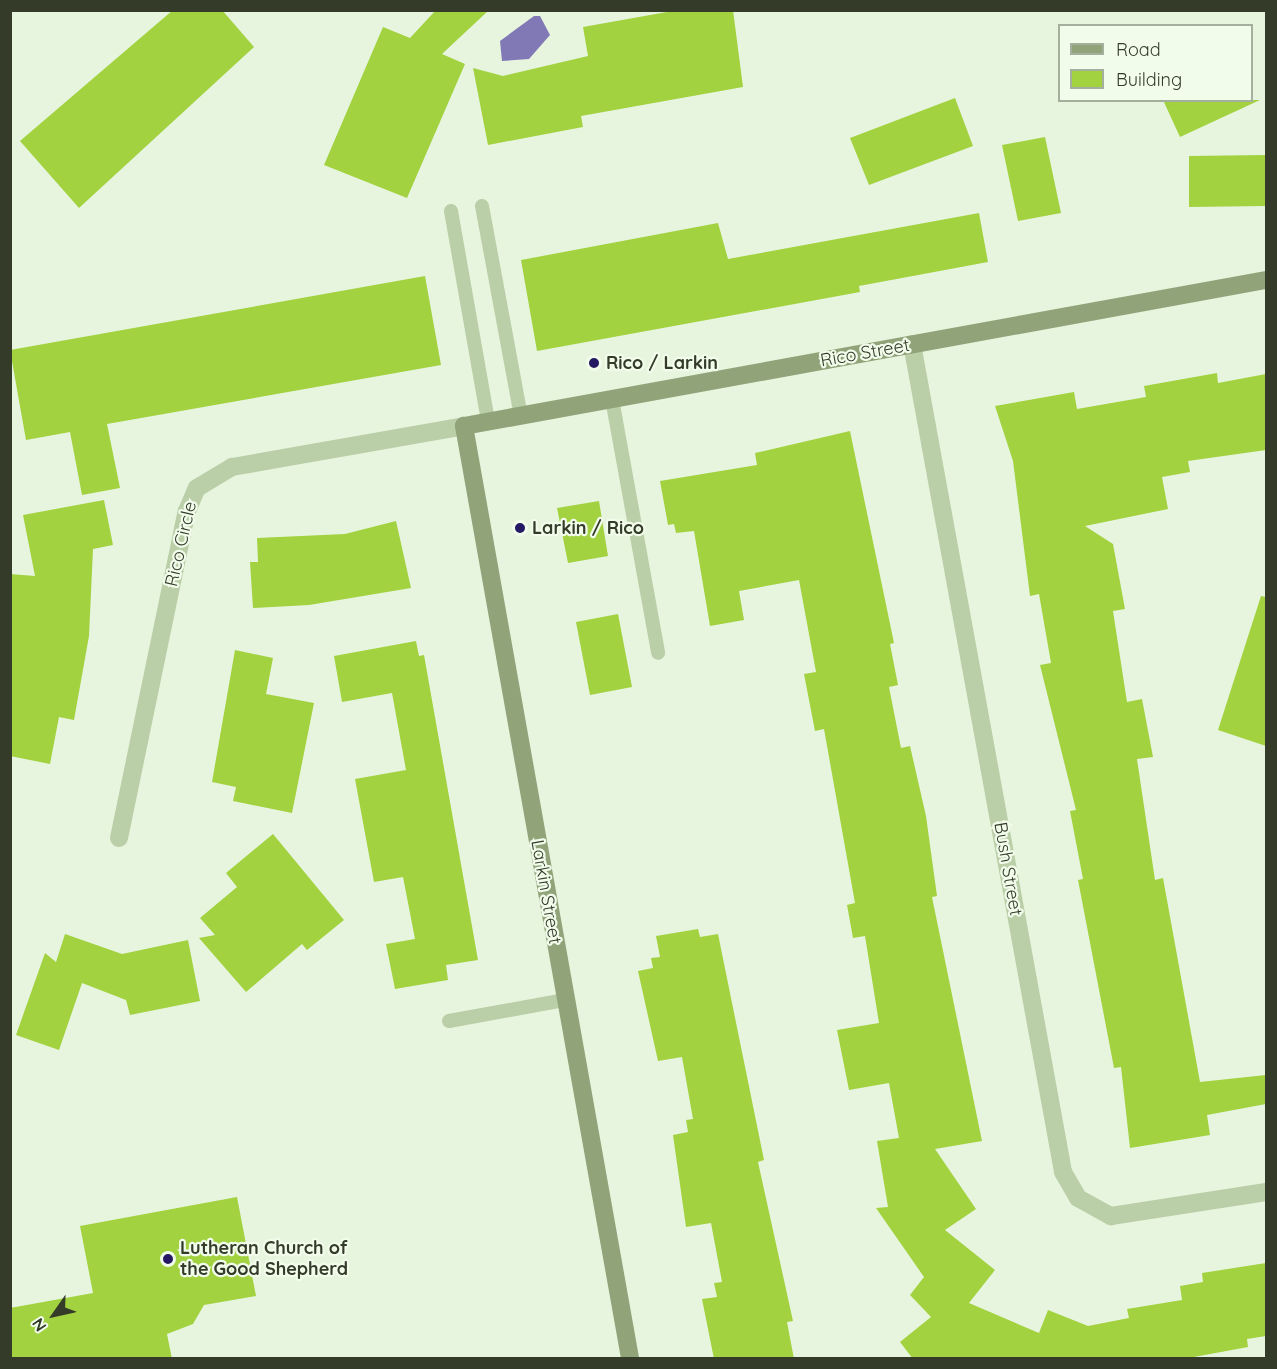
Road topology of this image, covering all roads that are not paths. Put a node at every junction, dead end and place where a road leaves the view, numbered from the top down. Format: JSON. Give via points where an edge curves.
{"nodes":[{"id":1,"x":482,"y":206,"type":"dead end"},
{"id":2,"x":451,"y":212,"type":"dead end"},
{"id":3,"x":1266,"y":280,"type":"edge"},
{"id":4,"x":912,"y":344,"type":"junction"},
{"id":5,"x":612,"y":399,"type":"junction"},
{"id":6,"x":521,"y":416,"type":"junction"},
{"id":7,"x":488,"y":422,"type":"junction"},
{"id":8,"x":464,"y":426,"type":"junction"},
{"id":9,"x":658,"y":653,"type":"dead end"},
{"id":10,"x":119,"y":838,"type":"dead end"},
{"id":11,"x":565,"y":1000,"type":"junction"},
{"id":12,"x":449,"y":1021,"type":"dead end"},
{"id":13,"x":1266,"y":1192,"type":"edge"},
{"id":14,"x":630,"y":1359,"type":"edge"}],
"edges":[{"from":1,"to":6,"type":"lane"},
{"from":2,"to":7,"type":"lane"},
{"from":3,"to":4,"type":"street","name":"Rico Street"},
{"from":4,"to":5,"type":"street","name":"Rico Street"},
{"from":4,"to":13,"type":"street","name":"Bush Street","via":[[1063,1172],[1078,1198],[1111,1216]]},
{"from":5,"to":6,"type":"street","name":"Rico Street"},
{"from":5,"to":9,"type":"lane"},
{"from":6,"to":7,"type":"street","name":"Rico Street"},
{"from":7,"to":8,"type":"street","name":"Rico Street"},
{"from":8,"to":10,"type":"street","name":"Rico Circle","via":[[231,467],[196,488],[187,511]]},
{"from":8,"to":11,"type":"street","name":"Larkin Street"},
{"from":11,"to":12,"type":"lane"},
{"from":11,"to":14,"type":"street","name":"Larkin Street"}]}
